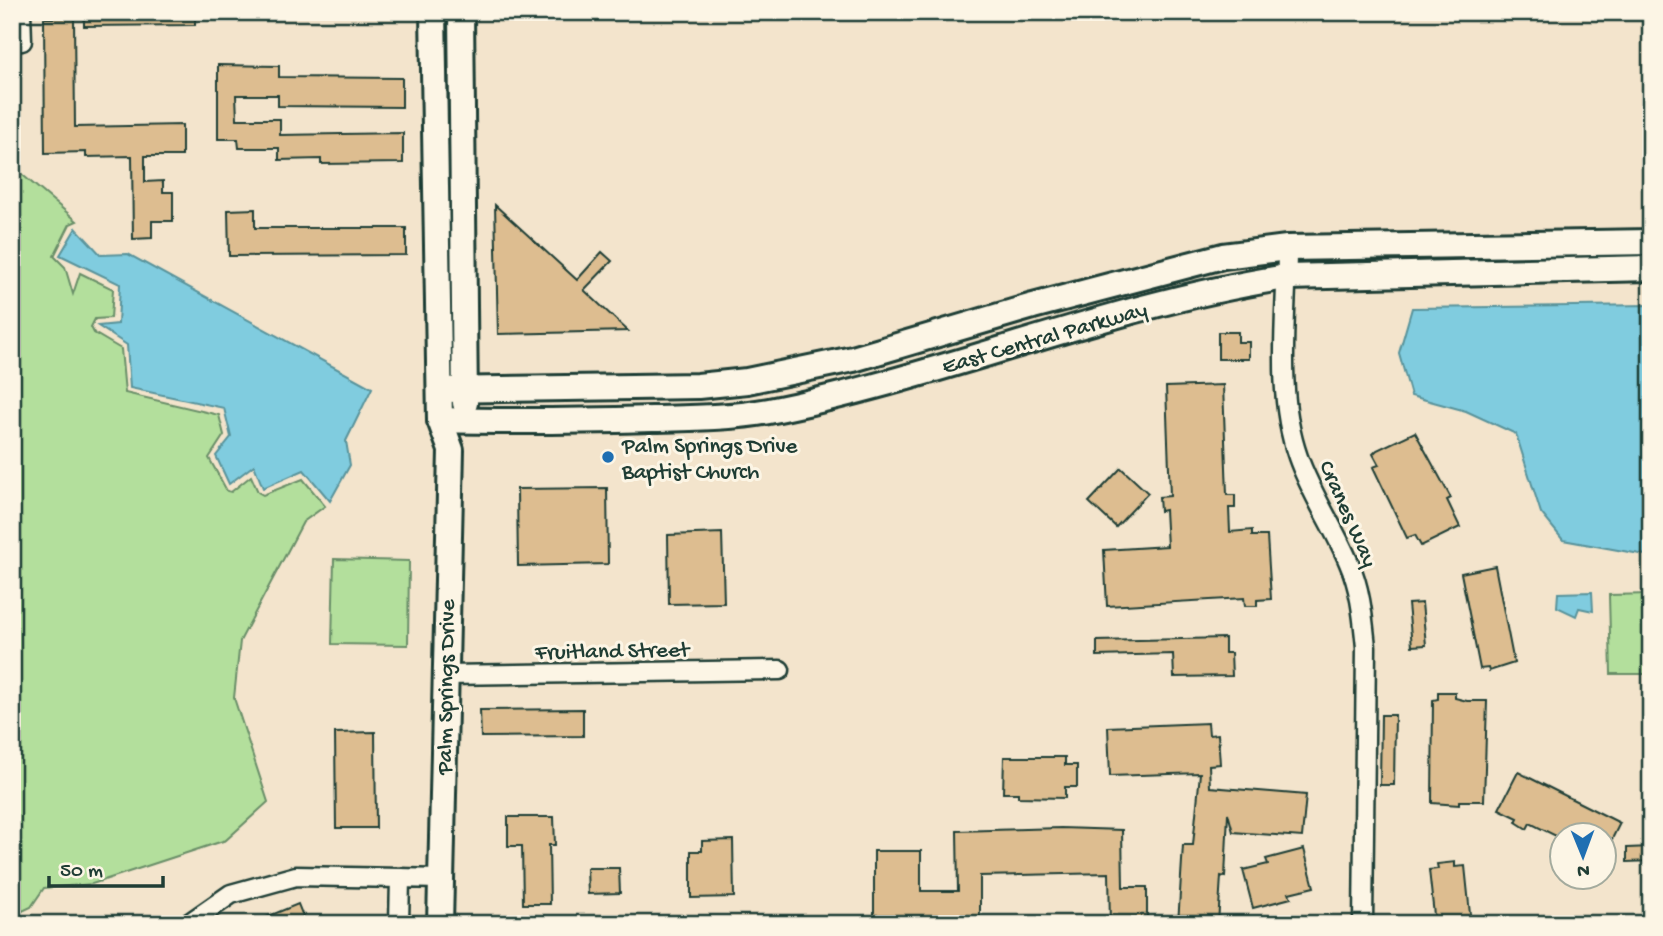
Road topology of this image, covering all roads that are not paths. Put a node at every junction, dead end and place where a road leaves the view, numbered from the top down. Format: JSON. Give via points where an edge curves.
{"nodes":[{"id":1,"x":21,"y":12,"type":"edge"},
{"id":2,"x":433,"y":12,"type":"edge"},
{"id":3,"x":461,"y":12,"type":"edge"},
{"id":4,"x":12,"y":42,"type":"edge"},
{"id":5,"x":1651,"y":242,"type":"edge"},
{"id":6,"x":1287,"y":248,"type":"junction"},
{"id":7,"x":1651,"y":268,"type":"edge"},
{"id":8,"x":1287,"y":276,"type":"junction"},
{"id":9,"x":465,"y":389,"type":"junction"},
{"id":10,"x":440,"y":390,"type":"junction"},
{"id":11,"x":440,"y":420,"type":"junction"},
{"id":12,"x":465,"y":421,"type":"junction"},
{"id":13,"x":451,"y":450,"type":"junction"},
{"id":14,"x":780,"y":670,"type":"dead end"},
{"id":15,"x":444,"y":675,"type":"junction"},
{"id":16,"x":400,"y":878,"type":"junction"},
{"id":17,"x":439,"y":879,"type":"junction"},
{"id":18,"x":188,"y":924,"type":"edge"},
{"id":19,"x":399,"y":924,"type":"edge"},
{"id":20,"x":440,"y":924,"type":"edge"},
{"id":21,"x":1363,"y":924,"type":"edge"}],
"edges":[{"from":1,"to":4,"type":"street","via":[[22,41]]},
{"from":2,"to":10,"type":"main road","name":"Palm Springs Drive"},
{"from":3,"to":9,"type":"main road","name":"Palm Springs Drive"},
{"from":5,"to":6,"type":"main road","name":"East Central Parkway"},
{"from":6,"to":8,"type":"street","name":"Cranes Way"},
{"from":6,"to":9,"type":"main road","name":"East Central Parkway","via":[[1169,268],[853,359],[747,381],[698,386]]},
{"from":7,"to":8,"type":"main road","name":"East Central Parkway"},
{"from":8,"to":12,"type":"main road","name":"East Central Parkway","via":[[1163,302],[849,394],[765,412],[686,418]]},
{"from":8,"to":21,"type":"street","name":"Cranes Way","via":[[1288,422],[1298,459],[1350,564],[1362,604],[1366,647]]},
{"from":9,"to":10,"type":"main road","name":"East Central Parkway"},
{"from":9,"to":12,"type":"main road","name":"Palm Springs Drive"},
{"from":10,"to":11,"type":"main road","name":"Palm Springs Drive"},
{"from":11,"to":12,"type":"main road","name":"East Central Parkway"},
{"from":11,"to":13,"type":"main road","name":"Palm Springs Drive"},
{"from":12,"to":13,"type":"main road","name":"Palm Springs Drive"},
{"from":13,"to":15,"type":"main road","name":"Palm Springs Drive"},
{"from":14,"to":15,"type":"street","name":"Fruitland Street"},
{"from":15,"to":17,"type":"main road","name":"Palm Springs Drive"},
{"from":16,"to":17,"type":"street"},
{"from":16,"to":18,"type":"street","via":[[296,876],[230,894]]},
{"from":16,"to":19,"type":"street"},
{"from":17,"to":20,"type":"main road","name":"Palm Springs Drive"}]}
